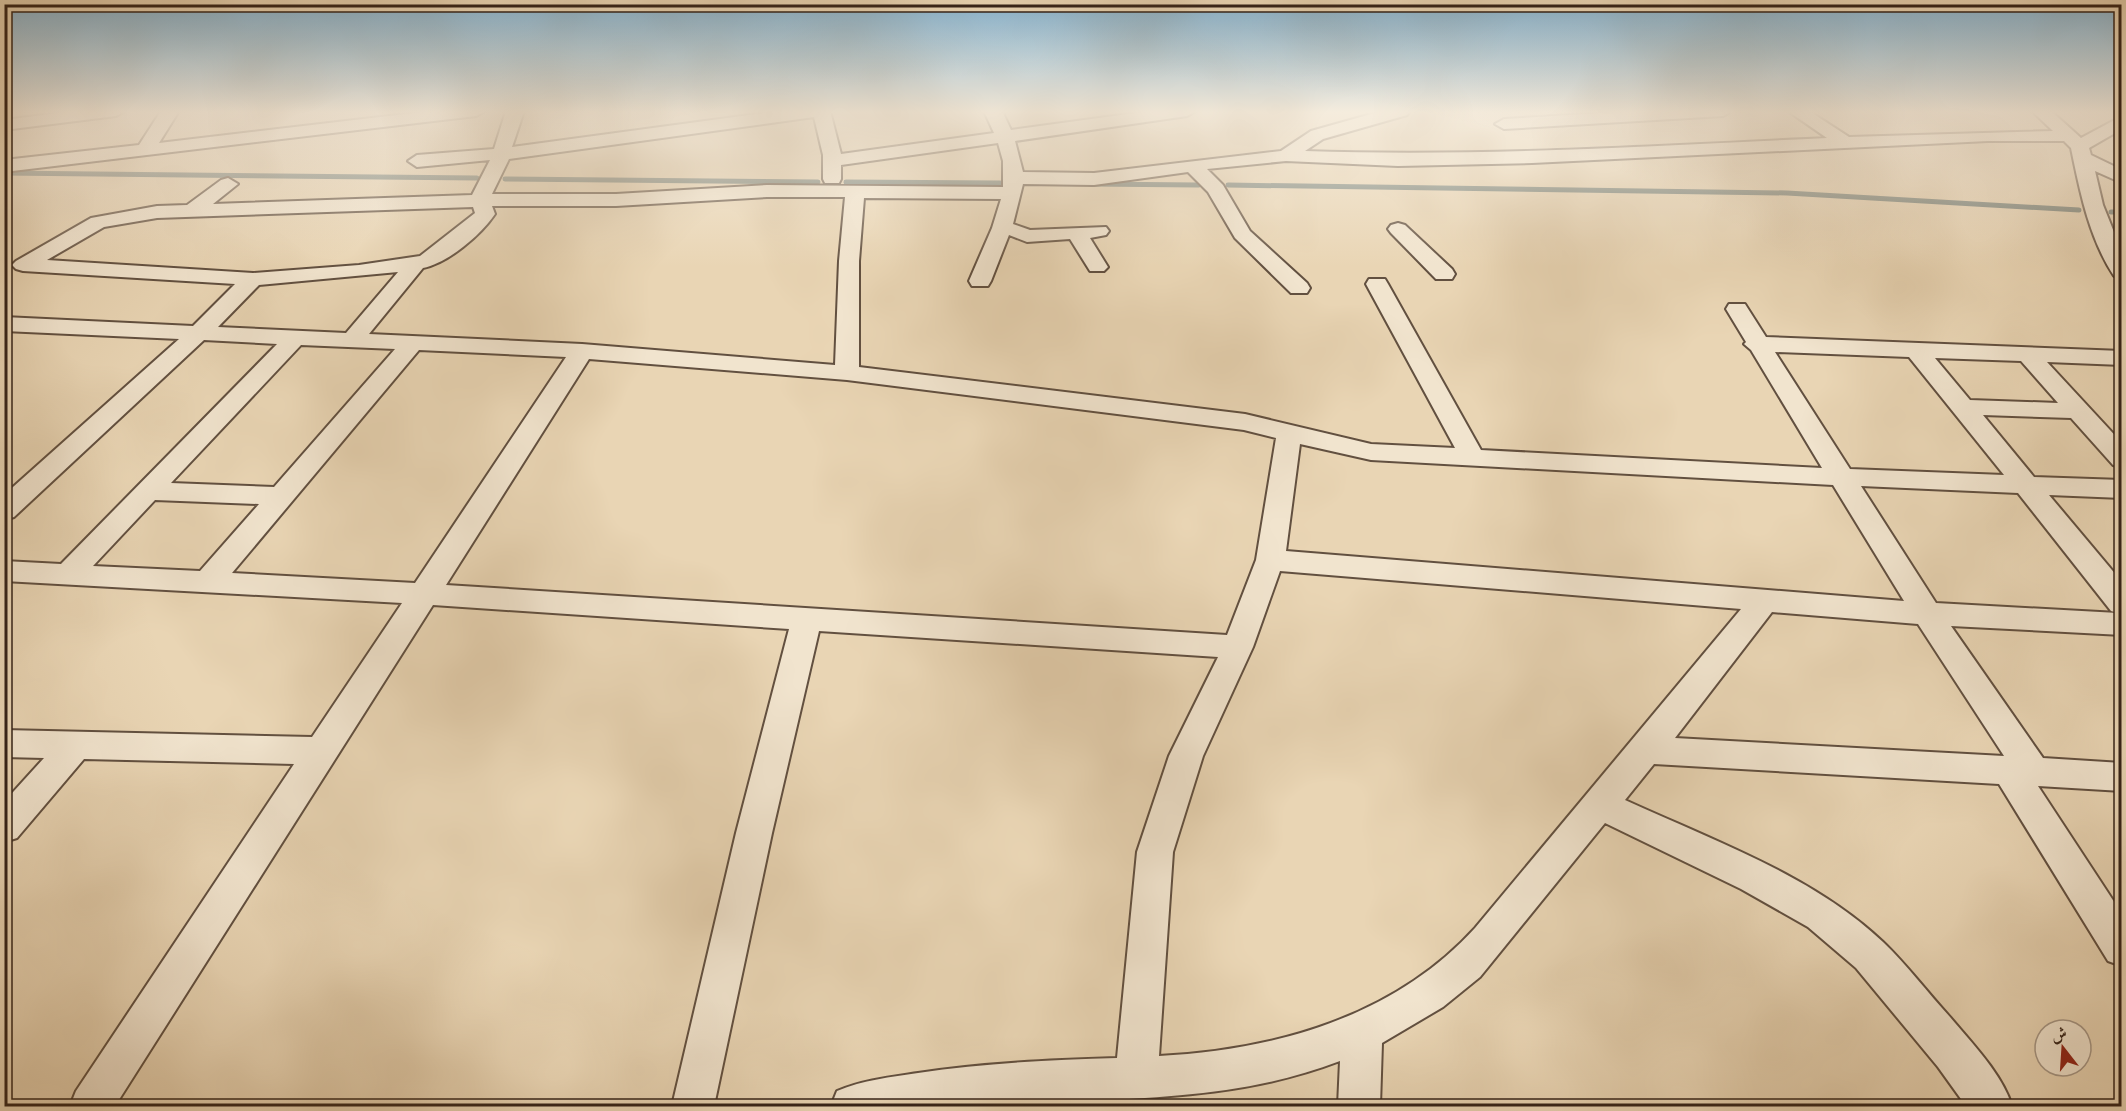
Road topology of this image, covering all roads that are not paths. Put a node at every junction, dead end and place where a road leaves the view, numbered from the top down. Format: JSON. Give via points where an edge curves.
{"nodes":[{"id":1,"x":32,"y":163,"type":"edge"},
{"id":2,"x":498,"y":163,"type":"edge"},
{"id":3,"x":833,"y":163,"type":"edge"},
{"id":4,"x":1010,"y":163,"type":"edge"},
{"id":5,"x":1222,"y":163,"type":"edge"},
{"id":6,"x":2082,"y":163,"type":"edge"},
{"id":7,"x":2101,"y":163,"type":"edge"},
{"id":8,"x":4,"y":166,"type":"edge"},
{"id":9,"x":1193,"y":166,"type":"junction"},
{"id":10,"x":2121,"y":177,"type":"edge"},
{"id":11,"x":228,"y":184,"type":"dead end"},
{"id":12,"x":1014,"y":186,"type":"junction"},
{"id":13,"x":831,"y":191,"type":"junction"},
{"id":14,"x":855,"y":191,"type":"junction"},
{"id":15,"x":481,"y":200,"type":"junction"},
{"id":16,"x":193,"y":210,"type":"junction"},
{"id":17,"x":1002,"y":228,"type":"junction"},
{"id":18,"x":1398,"y":229,"type":"dead end"},
{"id":19,"x":1099,"y":231,"type":"dead end"},
{"id":20,"x":1077,"y":233,"type":"junction"},
{"id":21,"x":416,"y":263,"type":"junction"},
{"id":22,"x":2119,"y":263,"type":"edge"},
{"id":23,"x":14,"y":266,"type":"edge"},
{"id":24,"x":1097,"y":267,"type":"dead end"},
{"id":25,"x":1444,"y":274,"type":"dead end"},
{"id":26,"x":253,"y":279,"type":"junction"},
{"id":27,"x":980,"y":282,"type":"dead end"},
{"id":28,"x":1377,"y":284,"type":"dead end"},
{"id":29,"x":1299,"y":288,"type":"dead end"},
{"id":30,"x":1737,"y":309,"type":"dead end"},
{"id":31,"x":4,"y":324,"type":"edge"},
{"id":32,"x":200,"y":332,"type":"junction"},
{"id":33,"x":296,"y":337,"type":"junction"},
{"id":34,"x":352,"y":340,"type":"junction"},
{"id":35,"x":413,"y":344,"type":"junction"},
{"id":36,"x":1756,"y":344,"type":"junction"},
{"id":37,"x":582,"y":351,"type":"junction"},
{"id":38,"x":1917,"y":351,"type":"junction"},
{"id":39,"x":2028,"y":355,"type":"junction"},
{"id":40,"x":2121,"y":358,"type":"edge"},
{"id":41,"x":847,"y":373,"type":"junction"},
{"id":42,"x":1962,"y":407,"type":"junction"},
{"id":43,"x":2078,"y":411,"type":"junction"},
{"id":44,"x":1289,"y":434,"type":"junction"},
{"id":45,"x":1472,"y":456,"type":"junction"},
{"id":46,"x":2121,"y":459,"type":"edge"},
{"id":47,"x":1840,"y":477,"type":"junction"},
{"id":48,"x":2025,"y":485,"type":"junction"},
{"id":49,"x":2121,"y":489,"type":"edge"},
{"id":50,"x":150,"y":491,"type":"junction"},
{"id":51,"x":282,"y":496,"type":"junction"},
{"id":52,"x":4,"y":511,"type":"edge"},
{"id":53,"x":1270,"y":560,"type":"junction"},
{"id":54,"x":4,"y":571,"type":"edge"},
{"id":55,"x":66,"y":576,"type":"junction"},
{"id":56,"x":206,"y":584,"type":"junction"},
{"id":57,"x":426,"y":594,"type":"junction"},
{"id":58,"x":1765,"y":600,"type":"junction"},
{"id":59,"x":2121,"y":603,"type":"edge"},
{"id":60,"x":1927,"y":614,"type":"junction"},
{"id":61,"x":807,"y":619,"type":"junction"},
{"id":62,"x":2121,"y":624,"type":"edge"},
{"id":63,"x":1238,"y":647,"type":"junction"},
{"id":64,"x":4,"y":743,"type":"edge"},
{"id":65,"x":75,"y":746,"type":"junction"},
{"id":66,"x":1644,"y":750,"type":"junction"},
{"id":67,"x":323,"y":752,"type":"junction"},
{"id":68,"x":2021,"y":772,"type":"junction"},
{"id":69,"x":2121,"y":777,"type":"edge"},
{"id":70,"x":1601,"y":805,"type":"junction"},
{"id":71,"x":4,"y":827,"type":"edge"},
{"id":72,"x":2121,"y":948,"type":"edge"},
{"id":73,"x":1362,"y":1033,"type":"junction"},
{"id":74,"x":1136,"y":1079,"type":"junction"},
{"id":75,"x":91,"y":1107,"type":"edge"},
{"id":76,"x":693,"y":1107,"type":"edge"},
{"id":77,"x":852,"y":1107,"type":"edge"},
{"id":78,"x":1359,"y":1107,"type":"edge"},
{"id":79,"x":1991,"y":1107,"type":"edge"}],
"edges":[{"from":1,"to":8,"type":"street"},
{"from":2,"to":15,"type":"street"},
{"from":3,"to":13,"type":"street"},
{"from":4,"to":12,"type":"street"},
{"from":5,"to":9,"type":"street"},
{"from":6,"to":22,"type":"street","via":[[2093,205]]},
{"from":7,"to":10,"type":"street"},
{"from":9,"to":12,"type":"street"},
{"from":9,"to":29,"type":"street","via":[[1216,189],[1242,234]]},
{"from":11,"to":16,"type":"street"},
{"from":12,"to":14,"type":"street"},
{"from":12,"to":17,"type":"street"},
{"from":13,"to":14,"type":"street"},
{"from":13,"to":15,"type":"street","via":[[616,200]]},
{"from":14,"to":41,"type":"street"},
{"from":15,"to":16,"type":"street"},
{"from":15,"to":21,"type":"street","via":[[485,214],[482,219],[435,257]]},
{"from":16,"to":23,"type":"street","via":[[134,214],[98,222]]},
{"from":17,"to":20,"type":"street","via":[[1027,236]]},
{"from":17,"to":27,"type":"street"},
{"from":18,"to":25,"type":"street"},
{"from":19,"to":20,"type":"street"},
{"from":20,"to":24,"type":"street"},
{"from":21,"to":26,"type":"street"},
{"from":21,"to":34,"type":"street"},
{"from":23,"to":26,"type":"street"},
{"from":26,"to":32,"type":"street"},
{"from":28,"to":45,"type":"street"},
{"from":30,"to":36,"type":"street"},
{"from":31,"to":32,"type":"street"},
{"from":32,"to":33,"type":"street"},
{"from":32,"to":52,"type":"street"},
{"from":33,"to":34,"type":"street"},
{"from":33,"to":50,"type":"street"},
{"from":34,"to":35,"type":"street"},
{"from":35,"to":37,"type":"street"},
{"from":35,"to":51,"type":"street"},
{"from":36,"to":38,"type":"street"},
{"from":36,"to":47,"type":"street"},
{"from":37,"to":41,"type":"street"},
{"from":37,"to":57,"type":"street"},
{"from":38,"to":39,"type":"street"},
{"from":38,"to":42,"type":"street"},
{"from":39,"to":40,"type":"street"},
{"from":39,"to":43,"type":"street"},
{"from":41,"to":44,"type":"street","via":[[1245,422]]},
{"from":42,"to":43,"type":"street"},
{"from":42,"to":48,"type":"street"},
{"from":43,"to":46,"type":"street"},
{"from":44,"to":45,"type":"street","via":[[1371,452]]},
{"from":44,"to":53,"type":"street"},
{"from":45,"to":47,"type":"street"},
{"from":47,"to":48,"type":"street"},
{"from":47,"to":60,"type":"street"},
{"from":48,"to":49,"type":"street"},
{"from":48,"to":59,"type":"street"},
{"from":50,"to":51,"type":"street"},
{"from":50,"to":55,"type":"street"},
{"from":51,"to":56,"type":"street"},
{"from":53,"to":58,"type":"street"},
{"from":53,"to":63,"type":"street"},
{"from":54,"to":55,"type":"street"},
{"from":55,"to":56,"type":"street"},
{"from":56,"to":57,"type":"street"},
{"from":57,"to":61,"type":"street"},
{"from":57,"to":67,"type":"street"},
{"from":58,"to":60,"type":"street"},
{"from":58,"to":66,"type":"street"},
{"from":60,"to":62,"type":"street"},
{"from":60,"to":68,"type":"street"},
{"from":61,"to":63,"type":"street"},
{"from":61,"to":76,"type":"street"},
{"from":63,"to":74,"type":"street","via":[[1186,756],[1155,852]]},
{"from":64,"to":65,"type":"street"},
{"from":65,"to":67,"type":"street"},
{"from":65,"to":71,"type":"street"},
{"from":66,"to":68,"type":"street"},
{"from":66,"to":70,"type":"street"},
{"from":67,"to":75,"type":"street"},
{"from":68,"to":69,"type":"street"},
{"from":68,"to":72,"type":"street"},
{"from":70,"to":73,"type":"street","via":[[1492,937],[1455,974]]},
{"from":70,"to":79,"type":"street","via":[[1754,877],[1821,915],[1870,954],[1953,1052]]},
{"from":73,"to":74,"type":"street","via":[[1310,1054],[1233,1070]]},
{"from":73,"to":78,"type":"street"},
{"from":74,"to":77,"type":"street","via":[[956,1089]]}]}
